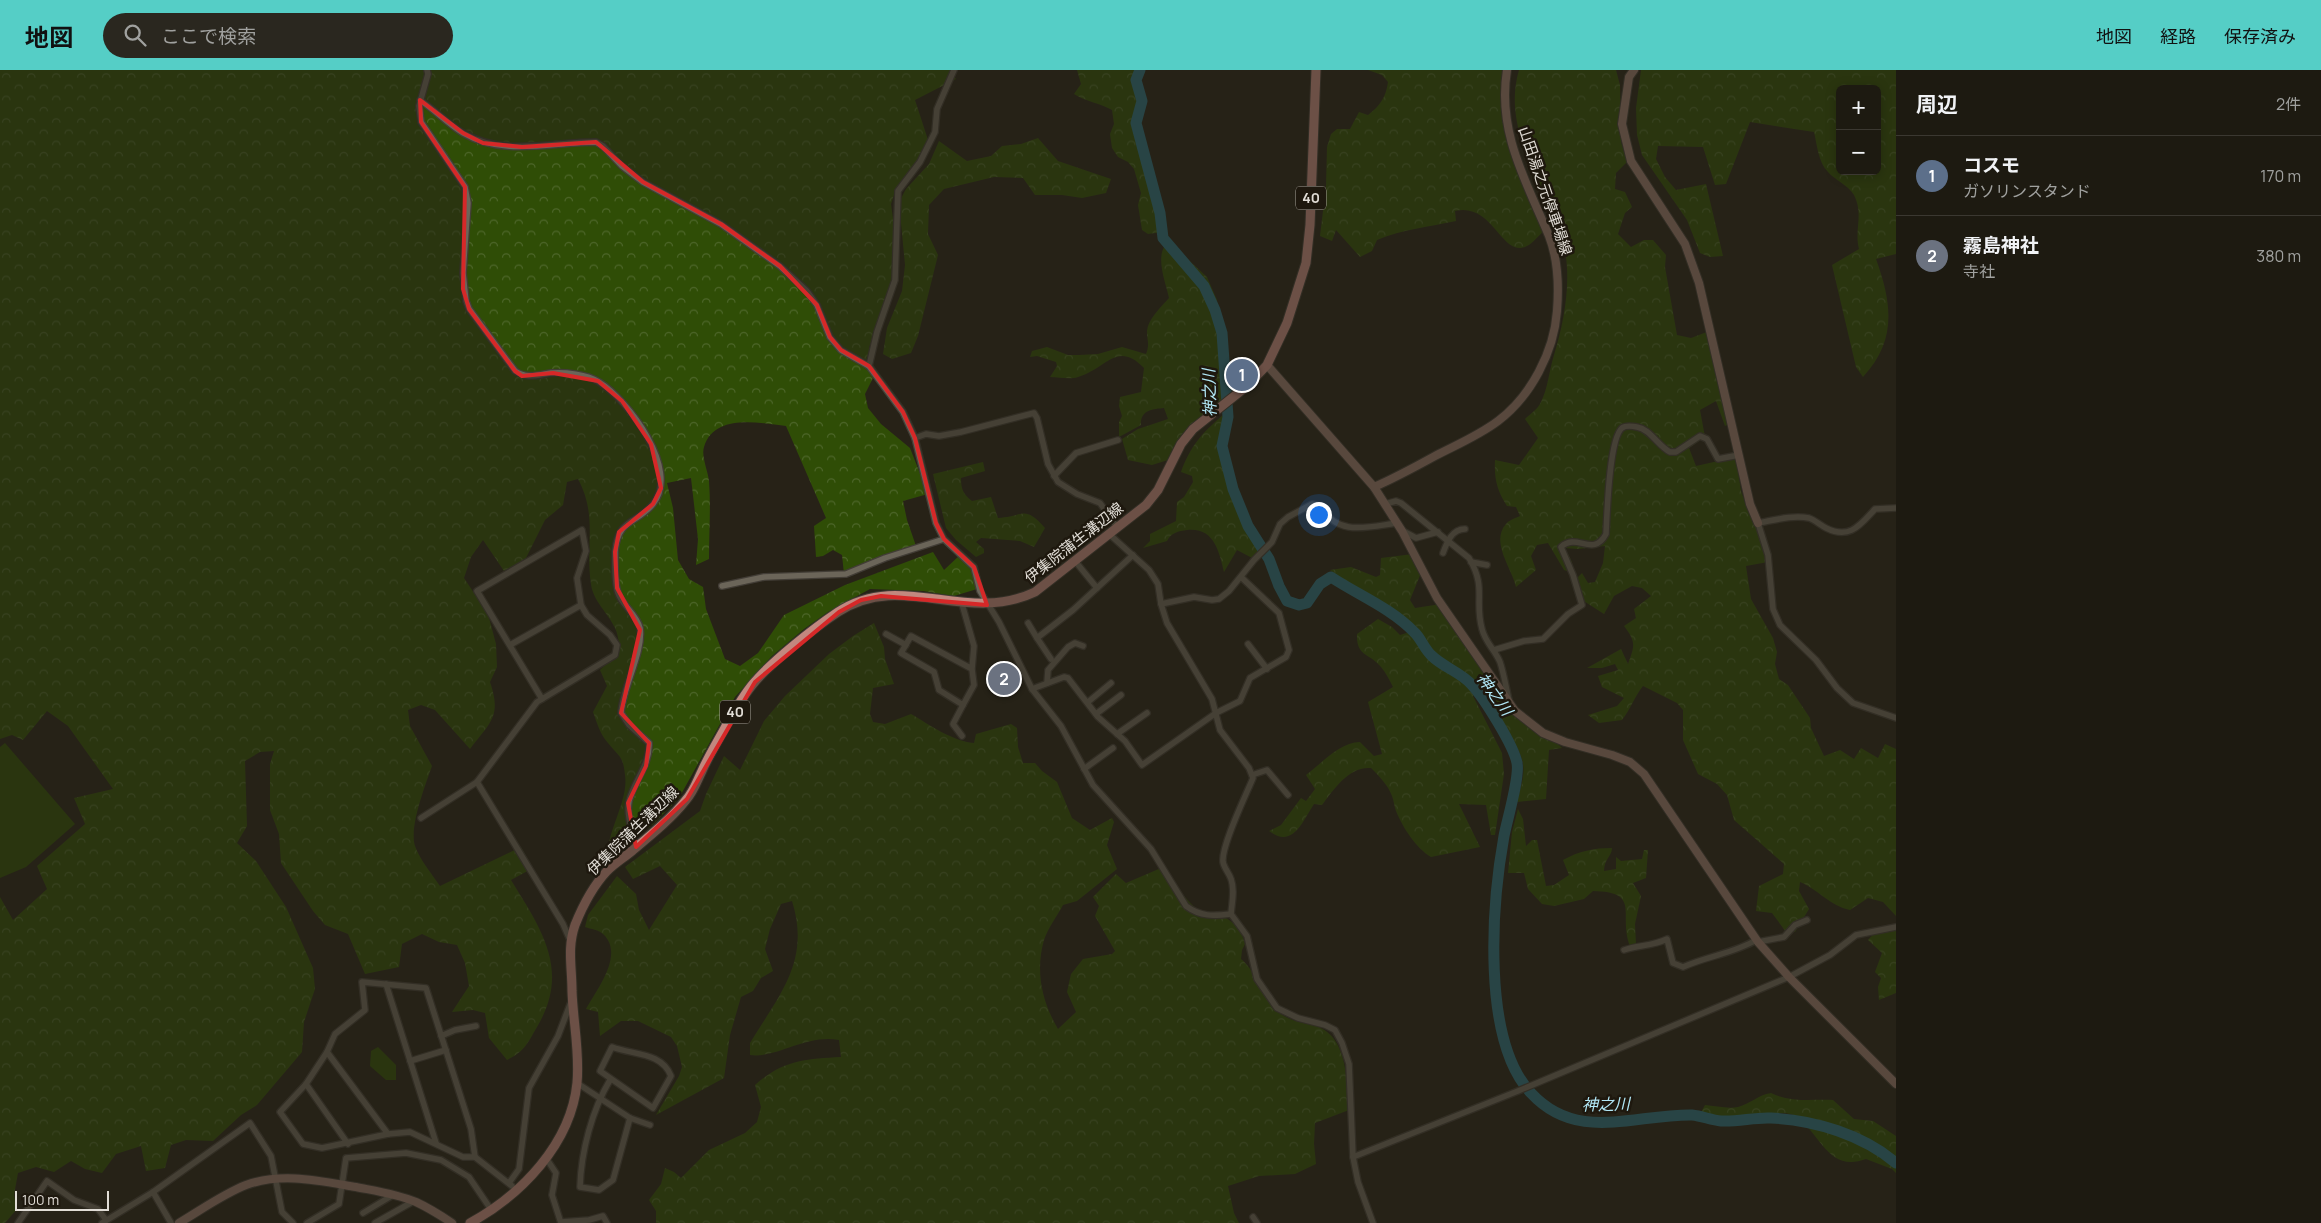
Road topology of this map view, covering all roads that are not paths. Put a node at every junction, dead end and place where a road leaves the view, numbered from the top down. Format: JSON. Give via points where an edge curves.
{"nodes":[{"id":1,"x":427,"y":70,"type":"edge"},
{"id":2,"x":954,"y":70,"type":"edge"},
{"id":3,"x":1316,"y":70,"type":"edge"},
{"id":4,"x":1507,"y":70,"type":"edge"},
{"id":5,"x":1634,"y":70,"type":"edge"},
{"id":6,"x":420,"y":100,"type":"junction"},
{"id":7,"x":1267,"y":365,"type":"junction"},
{"id":8,"x":869,"y":366,"type":"junction"},
{"id":9,"x":915,"y":438,"type":"junction"},
{"id":10,"x":1118,"y":440,"type":"dead end"},
{"id":11,"x":1739,"y":455,"type":"junction"},
{"id":12,"x":1054,"y":476,"type":"junction"},
{"id":13,"x":1374,"y":487,"type":"junction"},
{"id":14,"x":1385,"y":504,"type":"junction"},
{"id":15,"x":1896,"y":508,"type":"edge"},
{"id":16,"x":1397,"y":523,"type":"junction"},
{"id":17,"x":1758,"y":523,"type":"junction"},
{"id":18,"x":1116,"y":527,"type":"junction"},
{"id":19,"x":1465,"y":529,"type":"dead end"},
{"id":20,"x":1402,"y":530,"type":"junction"},
{"id":21,"x":1438,"y":532,"type":"junction"},
{"id":22,"x":1108,"y":533,"type":"junction"},
{"id":23,"x":944,"y":539,"type":"junction"},
{"id":24,"x":1447,"y":540,"type":"junction"},
{"id":25,"x":1443,"y":553,"type":"dead end"},
{"id":26,"x":1133,"y":555,"type":"junction"},
{"id":27,"x":1074,"y":561,"type":"junction"},
{"id":28,"x":1471,"y":562,"type":"junction"},
{"id":29,"x":1487,"y":565,"type":"dead end"},
{"id":30,"x":1242,"y":577,"type":"junction"},
{"id":31,"x":722,"y":586,"type":"dead end"},
{"id":32,"x":1097,"y":588,"type":"junction"},
{"id":33,"x":962,"y":604,"type":"junction"},
{"id":34,"x":1161,"y":604,"type":"junction"},
{"id":35,"x":581,"y":605,"type":"junction"},
{"id":36,"x":987,"y":605,"type":"junction"},
{"id":37,"x":1028,"y":623,"type":"dead end"},
{"id":38,"x":886,"y":634,"type":"dead end"},
{"id":39,"x":1038,"y":638,"type":"junction"},
{"id":40,"x":1248,"y":644,"type":"dead end"},
{"id":41,"x":510,"y":645,"type":"junction"},
{"id":42,"x":906,"y":645,"type":"junction"},
{"id":43,"x":1083,"y":646,"type":"dead end"},
{"id":44,"x":1494,"y":650,"type":"junction"},
{"id":45,"x":1051,"y":659,"type":"dead end"},
{"id":46,"x":972,"y":669,"type":"junction"},
{"id":47,"x":1267,"y":669,"type":"junction"},
{"id":48,"x":1047,"y":683,"type":"junction"},
{"id":49,"x":1111,"y":683,"type":"dead end"},
{"id":50,"x":1032,"y":689,"type":"junction"},
{"id":51,"x":1121,"y":695,"type":"dead end"},
{"id":52,"x":542,"y":699,"type":"junction"},
{"id":53,"x":1088,"y":702,"type":"junction"},
{"id":54,"x":1509,"y":702,"type":"junction"},
{"id":55,"x":963,"y":705,"type":"junction"},
{"id":56,"x":1147,"y":713,"type":"dead end"},
{"id":57,"x":1216,"y":713,"type":"junction"},
{"id":58,"x":1096,"y":714,"type":"junction"},
{"id":59,"x":1896,"y":718,"type":"edge"},
{"id":60,"x":1117,"y":734,"type":"junction"},
{"id":61,"x":962,"y":736,"type":"dead end"},
{"id":62,"x":1113,"y":748,"type":"dead end"},
{"id":63,"x":1084,"y":769,"type":"junction"},
{"id":64,"x":1252,"y":775,"type":"junction"},
{"id":65,"x":477,"y":782,"type":"junction"},
{"id":66,"x":1288,"y":795,"type":"dead end"},
{"id":67,"x":421,"y":818,"type":"dead end"},
{"id":68,"x":636,"y":848,"type":"junction"},
{"id":69,"x":1231,"y":914,"type":"junction"},
{"id":70,"x":1807,"y":920,"type":"dead end"},
{"id":71,"x":1896,"y":927,"type":"edge"},
{"id":72,"x":570,"y":940,"type":"junction"},
{"id":73,"x":1757,"y":941,"type":"junction"},
{"id":74,"x":1624,"y":950,"type":"dead end"},
{"id":75,"x":1789,"y":977,"type":"junction"},
{"id":76,"x":386,"y":984,"type":"junction"},
{"id":77,"x":572,"y":1000,"type":"junction"},
{"id":78,"x":476,"y":1026,"type":"dead end"},
{"id":79,"x":441,"y":1036,"type":"junction"},
{"id":80,"x":446,"y":1050,"type":"junction"},
{"id":81,"x":327,"y":1052,"type":"junction"},
{"id":82,"x":410,"y":1061,"type":"junction"},
{"id":83,"x":610,"y":1080,"type":"junction"},
{"id":84,"x":577,"y":1083,"type":"junction"},
{"id":85,"x":306,"y":1084,"type":"junction"},
{"id":86,"x":1896,"y":1084,"type":"edge"},
{"id":87,"x":600,"y":1097,"type":"junction"},
{"id":88,"x":630,"y":1118,"type":"junction"},
{"id":89,"x":650,"y":1125,"type":"dead end"},
{"id":90,"x":388,"y":1134,"type":"junction"},
{"id":91,"x":348,"y":1144,"type":"junction"},
{"id":92,"x":436,"y":1144,"type":"junction"},
{"id":93,"x":475,"y":1157,"type":"junction"},
{"id":94,"x":1353,"y":1157,"type":"junction"},
{"id":95,"x":546,"y":1158,"type":"junction"},
{"id":96,"x":275,"y":1178,"type":"junction"},
{"id":97,"x":510,"y":1183,"type":"junction"},
{"id":98,"x":341,"y":1185,"type":"junction"},
{"id":99,"x":152,"y":1192,"type":"junction"},
{"id":100,"x":516,"y":1192,"type":"junction"},
{"id":101,"x":393,"y":1195,"type":"junction"},
{"id":102,"x":414,"y":1201,"type":"junction"},
{"id":103,"x":492,"y":1211,"type":"junction"},
{"id":104,"x":363,"y":1213,"type":"dead end"},
{"id":105,"x":1253,"y":1217,"type":"dead end"},
{"id":106,"x":104,"y":1222,"type":"edge"},
{"id":107,"x":18,"y":1223,"type":"edge"},
{"id":108,"x":171,"y":1223,"type":"edge"},
{"id":109,"x":180,"y":1223,"type":"edge"},
{"id":110,"x":293,"y":1223,"type":"edge"},
{"id":111,"x":307,"y":1223,"type":"edge"},
{"id":112,"x":375,"y":1223,"type":"edge"},
{"id":113,"x":452,"y":1223,"type":"edge"},
{"id":114,"x":470,"y":1223,"type":"edge"},
{"id":115,"x":561,"y":1223,"type":"edge"},
{"id":116,"x":607,"y":1223,"type":"edge"},
{"id":117,"x":1257,"y":1223,"type":"edge"},
{"id":118,"x":1373,"y":1223,"type":"edge"}],
"edges":[{"from":1,"to":6,"type":"street"},
{"from":2,"to":8,"type":"street","via":[[937,109],[935,132],[920,162],[898,191],[895,280]]},
{"from":3,"to":7,"type":"main road","name":"伊集院蒲生溝辺線","number":"40","via":[[1306,263],[1287,323]]},
{"from":4,"to":13,"type":"street","name":"山田湯之元停車場線","via":[[1505,114],[1511,147],[1550,239],[1557,270],[1557,316],[1551,341],[1532,384],[1498,421],[1466,441]]},
{"from":5,"to":11,"type":"street","via":[[1622,124],[1631,161],[1685,244],[1699,283]]},
{"from":6,"to":8,"type":"street","via":[[463,133],[483,143],[522,148],[596,142],[603,146],[643,182],[721,224],[780,266],[807,291],[817,305],[830,337],[841,350]]},
{"from":6,"to":68,"type":"street","via":[[421,122],[465,187],[468,203],[463,289],[469,309],[522,376],[582,375],[598,381],[615,394],[634,415],[651,444],[660,474],[658,496],[648,509],[625,524],[617,536],[615,552],[618,593],[640,630],[621,713],[649,743],[646,766],[628,803]]},
{"from":7,"to":13,"type":"street"},
{"from":7,"to":18,"type":"main road","name":"伊集院蒲生溝辺線","number":"40","via":[[1180,444],[1158,490],[1146,505]]},
{"from":8,"to":9,"type":"street","via":[[903,412]]},
{"from":9,"to":12,"type":"street","via":[[926,434],[940,436],[961,432],[1034,413]]},
{"from":9,"to":23,"type":"street","via":[[936,523]]},
{"from":10,"to":12,"type":"street","via":[[1076,453]]},
{"from":11,"to":17,"type":"street","via":[[1750,504]]},
{"from":11,"to":44,"type":"street","via":[[1718,459],[1707,439],[1700,436],[1676,452],[1670,452],[1640,427],[1622,428],[1617,436],[1609,482],[1606,534],[1597,544],[1590,546],[1570,542],[1561,547],[1582,605],[1543,639]]},
{"from":12,"to":18,"type":"street","via":[[1077,494],[1100,503]]},
{"from":13,"to":14,"type":"street"},
{"from":14,"to":16,"type":"street"},
{"from":14,"to":21,"type":"street","via":[[1401,503]]},
{"from":15,"to":17,"type":"street","via":[[1876,509],[1848,532],[1836,533],[1811,519],[1795,517]]},
{"from":16,"to":20,"type":"street"},
{"from":16,"to":30,"type":"street","via":[[1346,528],[1334,524],[1326,518],[1320,506],[1312,504],[1280,524],[1272,542]]},
{"from":17,"to":59,"type":"street","via":[[1768,555],[1773,609],[1780,624],[1853,703]]},
{"from":18,"to":22,"type":"main road","name":"伊集院蒲生溝辺線","number":"40"},
{"from":19,"to":24,"type":"street"},
{"from":20,"to":21,"type":"street","via":[[1416,538]]},
{"from":20,"to":54,"type":"street","via":[[1437,598]]},
{"from":21,"to":24,"type":"street"},
{"from":22,"to":26,"type":"street"},
{"from":22,"to":27,"type":"main road","name":"伊集院蒲生溝辺線","number":"40"},
{"from":23,"to":31,"type":"street","via":[[846,574],[764,577]]},
{"from":23,"to":36,"type":"street","via":[[974,567]]},
{"from":24,"to":25,"type":"street"},
{"from":24,"to":28,"type":"street"},
{"from":26,"to":32,"type":"street"},
{"from":26,"to":34,"type":"street","via":[[1158,584]]},
{"from":27,"to":32,"type":"street"},
{"from":27,"to":36,"type":"main road","name":"伊集院蒲生溝辺線","number":"40","via":[[1034,592],[1018,600]]},
{"from":28,"to":29,"type":"street"},
{"from":28,"to":44,"type":"street","via":[[1479,577],[1481,626],[1485,639]]},
{"from":30,"to":34,"type":"street","via":[[1219,599],[1194,597]]},
{"from":30,"to":47,"type":"street","via":[[1279,613],[1289,650],[1286,657]]},
{"from":32,"to":39,"type":"street"},
{"from":33,"to":36,"type":"main road","name":"伊集院蒲生溝辺線","number":"40"},
{"from":33,"to":46,"type":"street","via":[[974,646]]},
{"from":33,"to":68,"type":"main road","name":"伊集院蒲生溝辺線","number":"40","via":[[906,595],[881,596],[861,600],[824,622],[754,682],[728,722],[687,799]]},
{"from":34,"to":57,"type":"street","via":[[1166,623],[1204,683]]},
{"from":35,"to":41,"type":"street"},
{"from":35,"to":41,"type":"street","via":[[576,578],[586,551],[582,530],[478,591]]},
{"from":35,"to":52,"type":"street","via":[[617,645],[615,655]]},
{"from":36,"to":50,"type":"street","via":[[999,622]]},
{"from":37,"to":39,"type":"street"},
{"from":38,"to":42,"type":"street"},
{"from":39,"to":45,"type":"street"},
{"from":40,"to":47,"type":"street"},
{"from":41,"to":52,"type":"street"},
{"from":42,"to":46,"type":"street","via":[[911,636]]},
{"from":42,"to":55,"type":"street","via":[[901,653],[934,672],[939,690]]},
{"from":43,"to":48,"type":"street","via":[[1075,643],[1068,647],[1048,670]]},
{"from":44,"to":54,"type":"street"},
{"from":46,"to":55,"type":"street","via":[[974,685]]},
{"from":47,"to":57,"type":"street","via":[[1250,678],[1240,701]]},
{"from":48,"to":50,"type":"street"},
{"from":48,"to":53,"type":"street","via":[[1068,678]]},
{"from":49,"to":53,"type":"street"},
{"from":50,"to":63,"type":"street","via":[[1061,726]]},
{"from":51,"to":58,"type":"street"},
{"from":52,"to":65,"type":"street"},
{"from":53,"to":58,"type":"street"},
{"from":54,"to":73,"type":"street","via":[[1524,720],[1543,733],[1612,754],[1630,762],[1644,774]]},
{"from":55,"to":61,"type":"street","via":[[953,724]]},
{"from":56,"to":60,"type":"street"},
{"from":57,"to":60,"type":"street","via":[[1142,765]]},
{"from":57,"to":64,"type":"street","via":[[1220,730]]},
{"from":58,"to":60,"type":"street"},
{"from":62,"to":63,"type":"street"},
{"from":63,"to":69,"type":"street","via":[[1093,785],[1151,849],[1186,906],[1209,916]]},
{"from":64,"to":66,"type":"street","via":[[1267,770]]},
{"from":64,"to":69,"type":"street","via":[[1224,854],[1223,862],[1234,888]]},
{"from":65,"to":67,"type":"street"},
{"from":65,"to":72,"type":"street"},
{"from":68,"to":72,"type":"main road","name":"伊集院蒲生溝辺線","number":"40","via":[[595,885]]},
{"from":69,"to":94,"type":"street","via":[[1247,936],[1258,979],[1277,1008],[1335,1030],[1349,1064]]},
{"from":70,"to":73,"type":"street","via":[[1795,925],[1784,937]]},
{"from":71,"to":75,"type":"street","via":[[1856,935],[1830,955]]},
{"from":72,"to":77,"type":"main road","name":"伊集院蒲生溝辺線","number":"40"},
{"from":73,"to":74,"type":"street","via":[[1682,966],[1674,962],[1667,939],[1654,946]]},
{"from":73,"to":75,"type":"street"},
{"from":75,"to":86,"type":"street"},
{"from":75,"to":94,"type":"street"},
{"from":76,"to":79,"type":"street","via":[[426,988]]},
{"from":76,"to":81,"type":"street","via":[[362,982],[365,1010],[335,1034]]},
{"from":76,"to":82,"type":"street"},
{"from":77,"to":84,"type":"main road","name":"伊集院蒲生溝辺線","number":"40"},
{"from":77,"to":97,"type":"street","via":[[558,1036],[529,1088],[519,1169]]},
{"from":78,"to":79,"type":"street"},
{"from":79,"to":80,"type":"street"},
{"from":80,"to":82,"type":"street"},
{"from":80,"to":93,"type":"street","via":[[471,1129]]},
{"from":81,"to":85,"type":"street"},
{"from":81,"to":90,"type":"street"},
{"from":82,"to":92,"type":"street"},
{"from":83,"to":83,"type":"street","via":[[653,1108],[671,1076],[655,1057],[628,1054],[612,1047],[600,1071]]},
{"from":83,"to":87,"type":"street"},
{"from":84,"to":87,"type":"street"},
{"from":84,"to":95,"type":"main road","name":"伊集院蒲生溝辺線","number":"40","via":[[568,1118]]},
{"from":85,"to":91,"type":"street"},
{"from":85,"to":91,"type":"street","via":[[280,1112],[303,1144],[322,1148]]},
{"from":87,"to":88,"type":"street"},
{"from":87,"to":88,"type":"street","via":[[580,1169],[580,1187],[599,1190],[613,1180]]},
{"from":88,"to":89,"type":"street"},
{"from":90,"to":91,"type":"street"},
{"from":90,"to":92,"type":"street","via":[[410,1132]]},
{"from":92,"to":93,"type":"street","via":[[463,1157]]},
{"from":93,"to":97,"type":"street"},
{"from":94,"to":118,"type":"street"},
{"from":95,"to":100,"type":"main road","name":"伊集院蒲生溝辺線","number":"40"},
{"from":95,"to":115,"type":"street","via":[[556,1173],[552,1195]]},
{"from":96,"to":98,"type":"street"},
{"from":96,"to":99,"type":"street","via":[[271,1156],[250,1123]]},
{"from":96,"to":109,"type":"street","via":[[234,1191]]},
{"from":96,"to":110,"type":"street","via":[[282,1212]]},
{"from":97,"to":100,"type":"street"},
{"from":98,"to":101,"type":"street"},
{"from":98,"to":103,"type":"street","via":[[346,1158],[406,1153],[441,1160],[469,1177]]},
{"from":98,"to":111,"type":"street","via":[[339,1204]]},
{"from":99,"to":106,"type":"street"},
{"from":99,"to":108,"type":"street"},
{"from":100,"to":103,"type":"main road","name":"伊集院蒲生溝辺線","number":"40"},
{"from":101,"to":102,"type":"street"},
{"from":101,"to":104,"type":"street"},
{"from":102,"to":112,"type":"street"},
{"from":102,"to":113,"type":"street"},
{"from":103,"to":114,"type":"main road","name":"伊集院蒲生溝辺線","number":"40"},
{"from":105,"to":117,"type":"street"},
{"from":106,"to":107,"type":"street","via":[[98,1209],[74,1200],[46,1181]]},
{"from":115,"to":116,"type":"street","via":[[602,1216]]}]}
